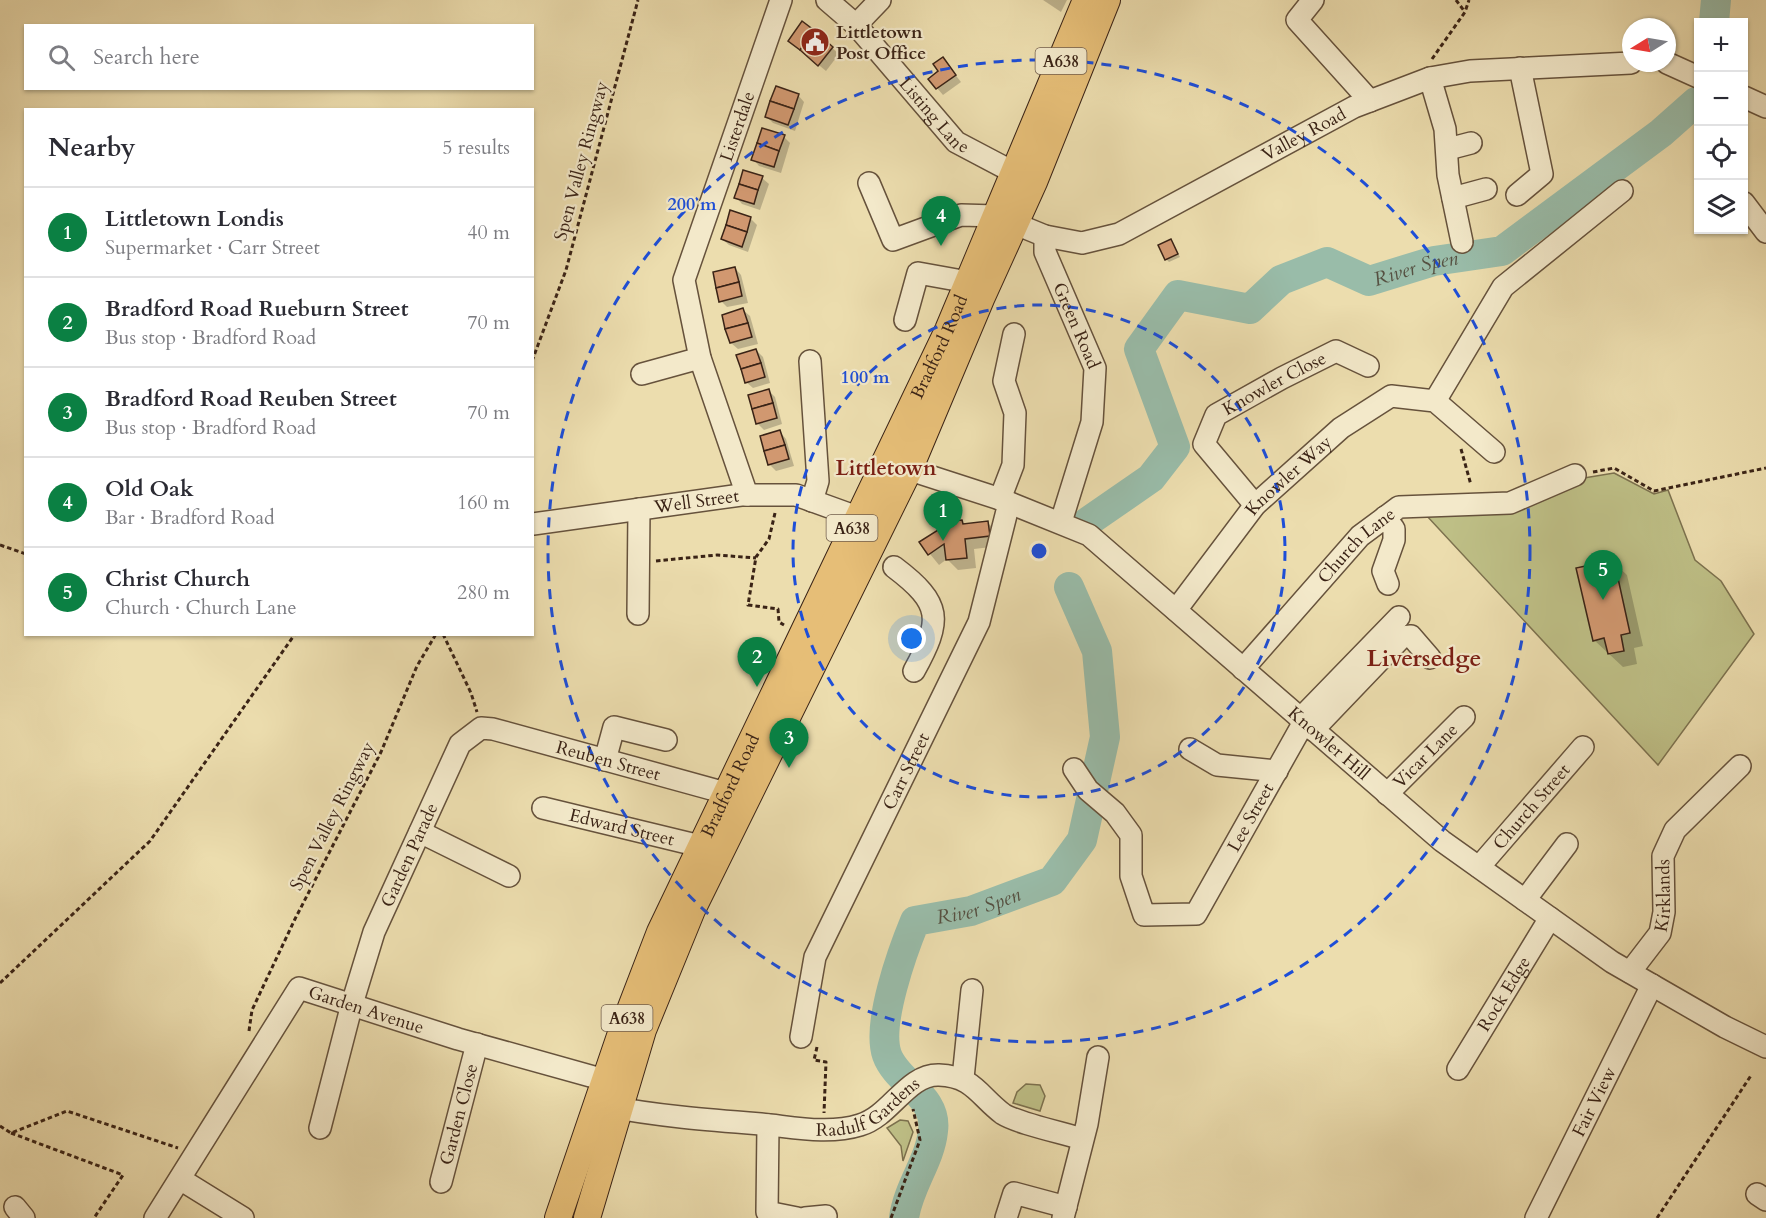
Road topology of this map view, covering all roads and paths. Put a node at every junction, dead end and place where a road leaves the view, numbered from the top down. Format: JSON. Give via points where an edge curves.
{"nodes":[{"id":1,"x":638,"y":0,"type":"edge"},
{"id":2,"x":781,"y":0,"type":"edge"},
{"id":3,"x":827,"y":0,"type":"edge"},
{"id":4,"x":880,"y":0,"type":"edge"},
{"id":5,"x":1086,"y":0,"type":"edge"},
{"id":6,"x":1107,"y":0,"type":"edge"},
{"id":7,"x":1313,"y":0,"type":"edge"},
{"id":8,"x":1456,"y":0,"type":"edge"},
{"id":9,"x":1469,"y":0,"type":"edge"},
{"id":10,"x":1465,"y":12,"type":"junction"},
{"id":11,"x":856,"y":25,"type":"junction"},
{"id":12,"x":1622,"y":63,"type":"edge"},
{"id":13,"x":1676,"y":67,"type":"edge"},
{"id":14,"x":1520,"y":68,"type":"junction"},
{"id":15,"x":1694,"y":75,"type":"edge"},
{"id":16,"x":1422,"y":81,"type":"junction"},
{"id":17,"x":1748,"y":99,"type":"edge"},
{"id":18,"x":1370,"y":100,"type":"junction"},
{"id":19,"x":1766,"y":107,"type":"edge"},
{"id":20,"x":1471,"y":143,"type":"dead end"},
{"id":21,"x":1448,"y":149,"type":"junction"},
{"id":22,"x":1024,"y":178,"type":"junction"},
{"id":23,"x":869,"y":183,"type":"dead end"},
{"id":24,"x":1486,"y":189,"type":"dead end"},
{"id":25,"x":1622,"y":191,"type":"dead end"},
{"id":26,"x":1517,"y":195,"type":"dead end"},
{"id":27,"x":1453,"y":198,"type":"junction"},
{"id":28,"x":1748,"y":209,"type":"edge"},
{"id":29,"x":1006,"y":220,"type":"junction"},
{"id":30,"x":1766,"y":232,"type":"edge"},
{"id":31,"x":1045,"y":236,"type":"junction"},
{"id":32,"x":1462,"y":242,"type":"dead end"},
{"id":33,"x":968,"y":282,"type":"junction"},
{"id":34,"x":905,"y":320,"type":"dead end"},
{"id":35,"x":1014,"y":334,"type":"dead end"},
{"id":36,"x":534,"y":356,"type":"edge"},
{"id":37,"x":700,"y":358,"type":"junction"},
{"id":38,"x":810,"y":361,"type":"dead end"},
{"id":39,"x":1368,"y":366,"type":"dead end"},
{"id":40,"x":642,"y":374,"type":"dead end"},
{"id":41,"x":1435,"y":401,"type":"junction"},
{"id":42,"x":1452,"y":416,"type":"junction"},
{"id":43,"x":1494,"y":452,"type":"dead end"},
{"id":44,"x":884,"y":462,"type":"junction"},
{"id":45,"x":1766,"y":468,"type":"edge"},
{"id":46,"x":909,"y":470,"type":"junction"},
{"id":47,"x":1575,"y":475,"type":"joint"},
{"id":48,"x":747,"y":495,"type":"junction"},
{"id":49,"x":779,"y":495,"type":"junction"},
{"id":50,"x":812,"y":501,"type":"junction"},
{"id":51,"x":1005,"y":501,"type":"junction"},
{"id":52,"x":1255,"y":505,"type":"junction"},
{"id":53,"x":1477,"y":505,"type":"junction"},
{"id":54,"x":639,"y":509,"type":"junction"},
{"id":55,"x":857,"y":517,"type":"junction"},
{"id":56,"x":1385,"y":517,"type":"junction"},
{"id":57,"x":1061,"y":522,"type":"junction"},
{"id":58,"x":534,"y":524,"type":"edge"},
{"id":59,"x":0,"y":545,"type":"edge"},
{"id":60,"x":24,"y":553,"type":"edge"},
{"id":61,"x":756,"y":558,"type":"junction"},
{"id":62,"x":638,"y":561,"type":"junction"},
{"id":63,"x":894,"y":567,"type":"dead end"},
{"id":64,"x":1388,"y":584,"type":"dead end"},
{"id":65,"x":1176,"y":610,"type":"junction"},
{"id":66,"x":638,"y":614,"type":"dead end"},
{"id":67,"x":1399,"y":617,"type":"dead end"},
{"id":68,"x":802,"y":633,"type":"junction"},
{"id":69,"x":294,"y":636,"type":"edge"},
{"id":70,"x":435,"y":636,"type":"edge"},
{"id":71,"x":444,"y":636,"type":"edge"},
{"id":72,"x":931,"y":640,"type":"junction"},
{"id":73,"x":964,"y":654,"type":"junction"},
{"id":74,"x":1430,"y":658,"type":"dead end"},
{"id":75,"x":1243,"y":669,"type":"junction"},
{"id":76,"x":914,"y":671,"type":"dead end"},
{"id":77,"x":1464,"y":717,"type":"dead end"},
{"id":78,"x":1306,"y":724,"type":"junction"},
{"id":79,"x":487,"y":729,"type":"junction"},
{"id":80,"x":666,"y":740,"type":"dead end"},
{"id":81,"x":1583,"y":747,"type":"dead end"},
{"id":82,"x":1190,"y":749,"type":"dead end"},
{"id":83,"x":605,"y":760,"type":"junction"},
{"id":84,"x":1740,"y":766,"type":"dead end"},
{"id":85,"x":1074,"y":769,"type":"dead end"},
{"id":86,"x":1277,"y":771,"type":"junction"},
{"id":87,"x":726,"y":793,"type":"junction"},
{"id":88,"x":1387,"y":794,"type":"junction"},
{"id":89,"x":543,"y":808,"type":"dead end"},
{"id":90,"x":420,"y":832,"type":"junction"},
{"id":91,"x":1567,"y":844,"type":"dead end"},
{"id":92,"x":700,"y":846,"type":"junction"},
{"id":93,"x":1479,"y":867,"type":"junction"},
{"id":94,"x":509,"y":876,"type":"dead end"},
{"id":95,"x":1525,"y":900,"type":"junction"},
{"id":96,"x":1550,"y":918,"type":"junction"},
{"id":97,"x":1630,"y":972,"type":"junction"},
{"id":98,"x":0,"y":983,"type":"edge"},
{"id":99,"x":1652,"y":985,"type":"junction"},
{"id":100,"x":972,"y":990,"type":"dead end"},
{"id":101,"x":352,"y":1004,"type":"junction"},
{"id":102,"x":252,"y":1010,"type":"dead end"},
{"id":103,"x":810,"y":1038,"type":"joint"},
{"id":104,"x":477,"y":1044,"type":"junction"},
{"id":105,"x":1766,"y":1047,"type":"edge"},
{"id":106,"x":1098,"y":1057,"type":"dead end"},
{"id":107,"x":1458,"y":1069,"type":"dead end"},
{"id":108,"x":1752,"y":1074,"type":"dead end"},
{"id":109,"x":963,"y":1078,"type":"junction"},
{"id":110,"x":909,"y":1089,"type":"junction"},
{"id":111,"x":612,"y":1095,"type":"junction"},
{"id":112,"x":724,"y":1121,"type":"joint"},
{"id":113,"x":768,"y":1125,"type":"junction"},
{"id":114,"x":0,"y":1126,"type":"edge"},
{"id":115,"x":320,"y":1128,"type":"dead end"},
{"id":116,"x":822,"y":1130,"type":"junction"},
{"id":117,"x":1084,"y":1131,"type":"junction"},
{"id":118,"x":12,"y":1133,"type":"junction"},
{"id":119,"x":196,"y":1155,"type":"junction"},
{"id":120,"x":180,"y":1179,"type":"junction"},
{"id":121,"x":441,"y":1182,"type":"dead end"},
{"id":122,"x":1064,"y":1213,"type":"edge"},
{"id":123,"x":94,"y":1218,"type":"edge"},
{"id":124,"x":155,"y":1218,"type":"edge"},
{"id":125,"x":243,"y":1218,"type":"edge"},
{"id":126,"x":558,"y":1218,"type":"edge"},
{"id":127,"x":587,"y":1218,"type":"edge"},
{"id":128,"x":797,"y":1218,"type":"edge"},
{"id":129,"x":891,"y":1218,"type":"edge"},
{"id":130,"x":1006,"y":1218,"type":"edge"},
{"id":131,"x":1536,"y":1218,"type":"edge"},
{"id":132,"x":1657,"y":1218,"type":"edge"}],
"edges":[{"from":1,"to":36,"type":"path","name":"Spen Valley Ringway","via":[[566,270]]},
{"from":2,"to":37,"type":"street","name":"Listerdale","via":[[684,280]]},
{"from":3,"to":11,"type":"street","name":"Listing Lane"},
{"from":4,"to":11,"type":"street"},
{"from":5,"to":22,"type":"main road","name":"Bradford Road","number":"A638"},
{"from":6,"to":22,"type":"main road","name":"Bradford Road","number":"A638"},
{"from":7,"to":18,"type":"street","via":[[1297,20]]},
{"from":8,"to":10,"type":"path"},
{"from":9,"to":10,"type":"path"},
{"from":10,"to":16,"type":"path"},
{"from":11,"to":22,"type":"street","name":"Listing Lane","via":[[956,142]]},
{"from":12,"to":14,"type":"street","name":"Valley Road"},
{"from":13,"to":15,"type":"street"},
{"from":14,"to":16,"type":"street","name":"Valley Road"},
{"from":14,"to":26,"type":"street","via":[[1542,174]]},
{"from":16,"to":18,"type":"street","name":"Valley Road"},
{"from":16,"to":21,"type":"street"},
{"from":17,"to":19,"type":"street"},
{"from":18,"to":31,"type":"street","name":"Valley Road","via":[[1119,234],[1082,243]]},
{"from":20,"to":21,"type":"street"},
{"from":21,"to":27,"type":"street"},
{"from":22,"to":29,"type":"main road","name":"Bradford Road","number":"A638"},
{"from":23,"to":29,"type":"street","name":"Valley Road","via":[[893,240],[961,214]]},
{"from":24,"to":27,"type":"street"},
{"from":25,"to":41,"type":"street","via":[[1503,287]]},
{"from":27,"to":32,"type":"street"},
{"from":28,"to":30,"type":"street"},
{"from":29,"to":31,"type":"street","name":"Valley Road"},
{"from":29,"to":33,"type":"main road","name":"Bradford Road","number":"A638"},
{"from":29,"to":46,"type":"main road","name":"Bradford Road","number":"A638","via":[[981,299]]},
{"from":31,"to":57,"type":"street","name":"Green Road","via":[[1045,252],[1095,368],[1092,422]]},
{"from":33,"to":34,"type":"street","via":[[918,273]]},
{"from":33,"to":44,"type":"main road","name":"Bradford Road","number":"A638"},
{"from":35,"to":51,"type":"street","name":"Carr Street","via":[[1004,381],[1015,412],[1013,465]]},
{"from":37,"to":40,"type":"street"},
{"from":37,"to":48,"type":"street","name":"Listerdale"},
{"from":38,"to":50,"type":"street","via":[[818,481]]},
{"from":39,"to":52,"type":"street","name":"Knowler Close","via":[[1336,351],[1216,415],[1204,444]]},
{"from":41,"to":42,"type":"street"},
{"from":41,"to":52,"type":"street","name":"Knowler Way","via":[[1391,396],[1341,428]]},
{"from":42,"to":43,"type":"street"},
{"from":42,"to":53,"type":"path"},
{"from":44,"to":46,"type":"street","name":"Knowler Hill"},
{"from":44,"to":55,"type":"main road","name":"Bradford Road","number":"A638"},
{"from":45,"to":47,"type":"path","via":[[1654,491],[1614,468]]},
{"from":46,"to":51,"type":"street","name":"Knowler Hill"},
{"from":46,"to":111,"type":"main road","name":"Bradford Road","number":"A638","via":[[692,910]]},
{"from":47,"to":53,"type":"street","name":"Church Lane","via":[[1510,503]]},
{"from":48,"to":49,"type":"street","name":"Well Street"},
{"from":48,"to":54,"type":"street","name":"Well Street"},
{"from":49,"to":50,"type":"street","name":"Well Street","via":[[796,495]]},
{"from":49,"to":61,"type":"path","via":[[769,539]]},
{"from":50,"to":55,"type":"street","name":"Well Street"},
{"from":51,"to":57,"type":"street","name":"Knowler Hill"},
{"from":51,"to":73,"type":"street","name":"Carr Street","via":[[979,622]]},
{"from":52,"to":65,"type":"street","name":"Knowler Way"},
{"from":53,"to":56,"type":"street","name":"Church Lane","via":[[1399,507]]},
{"from":54,"to":58,"type":"street","name":"Well Street"},
{"from":54,"to":62,"type":"street"},
{"from":55,"to":68,"type":"main road","name":"Bradford Road","number":"A638"},
{"from":56,"to":64,"type":"street","via":[[1394,529],[1383,571]]},
{"from":56,"to":75,"type":"street","name":"Church Lane","via":[[1360,536]]},
{"from":57,"to":65,"type":"street","name":"Knowler Hill","via":[[1089,535]]},
{"from":59,"to":60,"type":"path"},
{"from":61,"to":62,"type":"path","via":[[717,555]]},
{"from":61,"to":68,"type":"path","via":[[748,605],[777,609],[779,622]]},
{"from":62,"to":66,"type":"street"},
{"from":63,"to":72,"type":"street","via":[[912,581],[933,610]]},
{"from":65,"to":75,"type":"street","name":"Knowler Hill"},
{"from":67,"to":78,"type":"street"},
{"from":68,"to":87,"type":"main road","name":"Bradford Road","number":"A638"},
{"from":69,"to":98,"type":"path","via":[[150,841]]},
{"from":70,"to":102,"type":"path","name":"Spen Valley Ringway"},
{"from":71,"to":79,"type":"path"},
{"from":72,"to":73,"type":"street"},
{"from":72,"to":76,"type":"street"},
{"from":73,"to":103,"type":"street","name":"Carr Street","via":[[815,957]]},
{"from":74,"to":78,"type":"street","via":[[1411,636],[1402,637]]},
{"from":75,"to":78,"type":"street","name":"Knowler Hill"},
{"from":77,"to":88,"type":"street","name":"Vicar Lane"},
{"from":78,"to":86,"type":"street","name":"Lee Street"},
{"from":78,"to":88,"type":"street","name":"Knowler Hill"},
{"from":79,"to":83,"type":"street","name":"Reuben Street"},
{"from":79,"to":90,"type":"street","name":"Garden Parade","via":[[459,744]]},
{"from":80,"to":83,"type":"street","via":[[614,727]]},
{"from":81,"to":93,"type":"street","name":"Church Street"},
{"from":82,"to":86,"type":"street","via":[[1217,765]]},
{"from":83,"to":87,"type":"street","name":"Reuben Street"},
{"from":84,"to":97,"type":"street","name":"Kirklands","via":[[1675,830],[1663,856],[1664,912],[1660,933]]},
{"from":85,"to":86,"type":"street","name":"Lee Street","via":[[1131,835],[1131,876],[1144,915],[1196,914]]},
{"from":87,"to":92,"type":"main road","name":"Bradford Road","number":"A638"},
{"from":88,"to":93,"type":"street","name":"Knowler Hill"},
{"from":89,"to":92,"type":"street","name":"Edward Street"},
{"from":90,"to":94,"type":"street"},
{"from":90,"to":101,"type":"street","name":"Garden Parade","via":[[374,932]]},
{"from":91,"to":95,"type":"street"},
{"from":92,"to":111,"type":"main road","name":"Bradford Road","number":"A638","via":[[660,932],[620,1036]]},
{"from":93,"to":95,"type":"street","name":"Knowler Hill"},
{"from":95,"to":96,"type":"street","name":"Knowler Hill"},
{"from":96,"to":97,"type":"street","name":"Knowler Hill"},
{"from":96,"to":107,"type":"street","name":"Rock Edge"},
{"from":97,"to":99,"type":"street","name":"Knowler Hill"},
{"from":99,"to":105,"type":"street","name":"Knowler Hill"},
{"from":99,"to":131,"type":"street","name":"Fair View"},
{"from":100,"to":109,"type":"street"},
{"from":101,"to":104,"type":"street","name":"Garden Avenue"},
{"from":101,"to":115,"type":"street","name":"Garden Parade"},
{"from":101,"to":119,"type":"street","name":"Garden Avenue","via":[[299,988]]},
{"from":103,"to":116,"type":"path","via":[[814,1060],[826,1062]]},
{"from":104,"to":111,"type":"street","name":"Garden Avenue"},
{"from":104,"to":121,"type":"street","name":"Garden Close"},
{"from":106,"to":117,"type":"street"},
{"from":108,"to":132,"type":"path"},
{"from":109,"to":110,"type":"street","name":"Radulf Gardens","via":[[926,1076]]},
{"from":109,"to":117,"type":"street","via":[[1004,1115]]},
{"from":110,"to":116,"type":"street","name":"Radulf Gardens","via":[[886,1112],[863,1125]]},
{"from":110,"to":129,"type":"path","via":[[920,1140]]},
{"from":111,"to":112,"type":"street","name":"Garden Avenue"},
{"from":111,"to":126,"type":"main road","name":"Bradford Road","number":"A638"},
{"from":111,"to":127,"type":"main road","name":"Bradford Road","number":"A638"},
{"from":112,"to":113,"type":"street","name":"Radulf Gardens"},
{"from":113,"to":116,"type":"street","name":"Radulf Gardens"},
{"from":113,"to":128,"type":"street","via":[[767,1212]]},
{"from":114,"to":118,"type":"path"},
{"from":117,"to":122,"type":"street"},
{"from":118,"to":119,"type":"path","via":[[67,1111]]},
{"from":118,"to":123,"type":"path","via":[[123,1174]]},
{"from":119,"to":120,"type":"street","name":"Garden Avenue"},
{"from":120,"to":124,"type":"street","name":"Garden Avenue"},
{"from":120,"to":125,"type":"street"},
{"from":122,"to":130,"type":"street","via":[[1014,1193]]}]}
